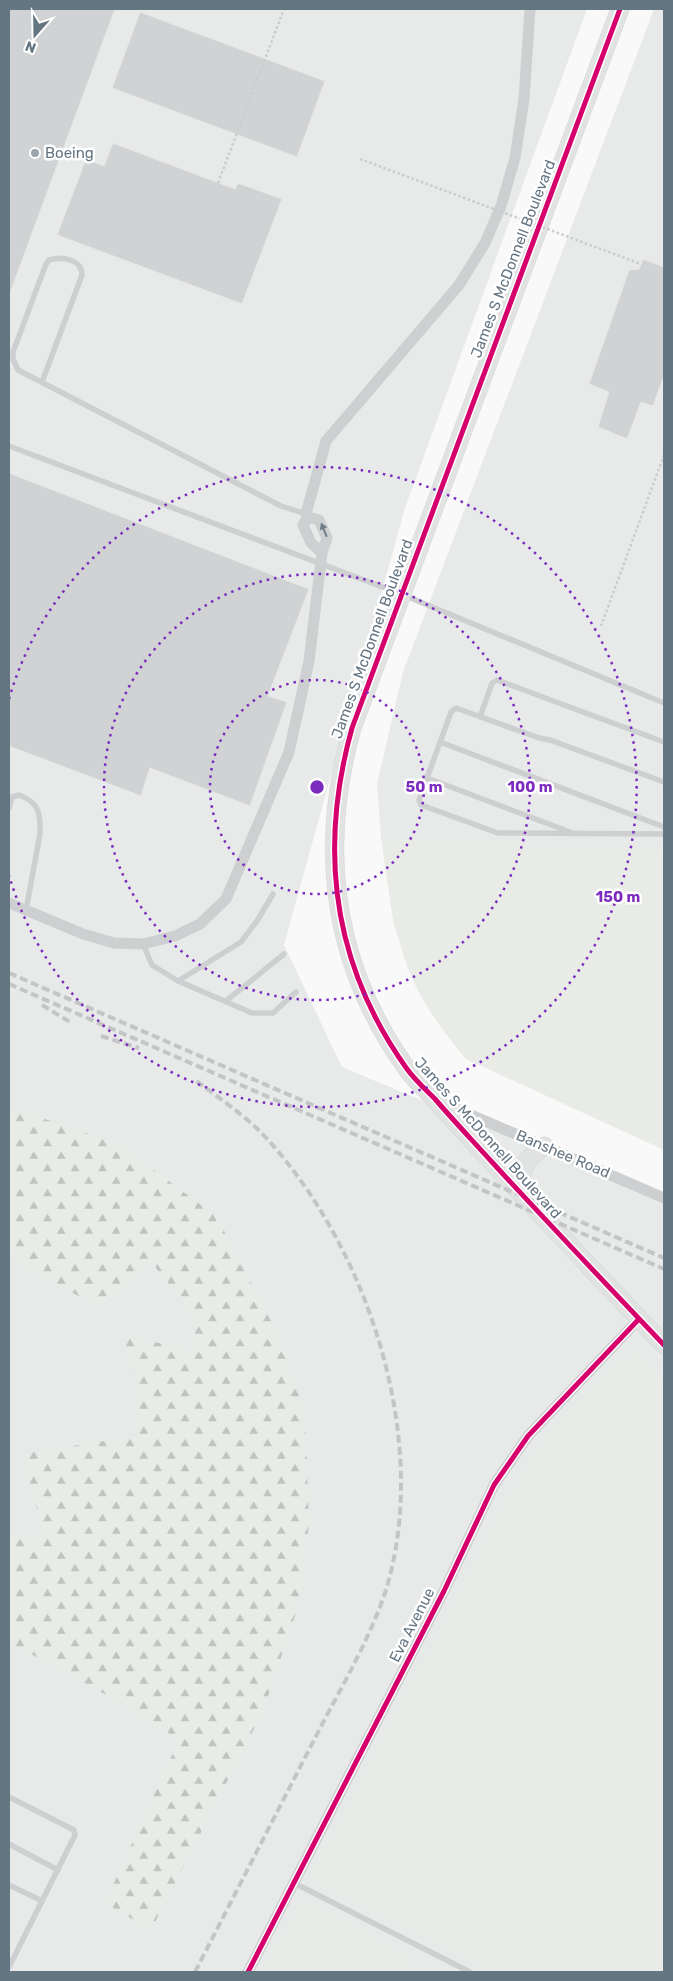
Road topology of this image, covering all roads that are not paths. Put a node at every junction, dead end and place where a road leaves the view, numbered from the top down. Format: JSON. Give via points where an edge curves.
{"nodes":[{"id":1,"x":530,"y":9,"type":"edge"},
{"id":2,"x":620,"y":9,"type":"edge"},
{"id":3,"x":42,"y":382,"type":"junction"},
{"id":4,"x":9,"y":446,"type":"edge"},
{"id":5,"x":307,"y":515,"type":"junction"},
{"id":6,"x":322,"y":558,"type":"junction"},
{"id":7,"x":401,"y":594,"type":"junction"},
{"id":8,"x":664,"y":703,"type":"edge"},
{"id":9,"x":480,"y":717,"type":"junction"},
{"id":10,"x":440,"y":742,"type":"junction"},
{"id":11,"x":664,"y":742,"type":"edge"},
{"id":12,"x":426,"y":778,"type":"junction"},
{"id":13,"x":664,"y":782,"type":"edge"},
{"id":14,"x":11,"y":797,"type":"edge"},
{"id":15,"x":9,"y":808,"type":"edge"},
{"id":16,"x":664,"y":827,"type":"edge"},
{"id":17,"x":573,"y":833,"type":"junction"},
{"id":18,"x":664,"y":834,"type":"edge"},
{"id":19,"x":273,"y":894,"type":"dead end"},
{"id":20,"x":9,"y":903,"type":"edge"},
{"id":21,"x":26,"y":910,"type":"junction"},
{"id":22,"x":143,"y":944,"type":"junction"},
{"id":23,"x":284,"y":954,"type":"dead end"},
{"id":24,"x":178,"y":981,"type":"junction"},
{"id":25,"x":296,"y":992,"type":"dead end"},
{"id":26,"x":226,"y":1001,"type":"junction"},
{"id":27,"x":434,"y":1099,"type":"junction"},
{"id":28,"x":544,"y":1146,"type":"junction"},
{"id":29,"x":516,"y":1189,"type":"junction"},
{"id":30,"x":664,"y":1198,"type":"edge"},
{"id":31,"x":639,"y":1319,"type":"junction"},
{"id":32,"x":663,"y":1343,"type":"edge"},
{"id":33,"x":9,"y":1797,"type":"edge"},
{"id":34,"x":9,"y":1844,"type":"edge"},
{"id":35,"x":58,"y":1870,"type":"junction"},
{"id":36,"x":294,"y":1883,"type":"junction"},
{"id":37,"x":9,"y":1885,"type":"edge"},
{"id":38,"x":42,"y":1901,"type":"junction"},
{"id":39,"x":9,"y":1967,"type":"edge"},
{"id":40,"x":248,"y":1972,"type":"edge"},
{"id":41,"x":470,"y":1972,"type":"edge"}],
"edges":[{"from":1,"to":5,"type":"street","via":[[524,99],[514,158],[501,206],[485,243],[459,285],[326,441]]},
{"from":2,"to":7,"type":"main road","name":"James S McDonnell Boulevard"},
{"from":3,"to":3,"type":"lane","via":[[18,370],[14,352],[46,264],[49,260],[62,258],[79,265],[82,275]]},
{"from":3,"to":5,"type":"lane","via":[[281,506]]},
{"from":4,"to":6,"type":"lane"},
{"from":5,"to":6,"type":"street","via":[[303,525],[311,544]]},
{"from":6,"to":5,"type":"street","one_way":true,"via":[[327,538],[319,520]]},
{"from":6,"to":7,"type":"lane"},
{"from":6,"to":22,"type":"street","via":[[310,661],[289,752],[226,899],[200,924],[175,936]]},
{"from":7,"to":8,"type":"lane"},
{"from":7,"to":27,"type":"main road","name":"James S McDonnell Boulevard","via":[[345,753],[335,816],[334,872],[344,934],[361,989],[382,1032],[408,1071]]},
{"from":9,"to":10,"type":"lane","via":[[456,708],[451,712]]},
{"from":9,"to":11,"type":"lane","via":[[492,683],[497,680]]},
{"from":9,"to":13,"type":"lane"},
{"from":10,"to":12,"type":"lane"},
{"from":10,"to":16,"type":"lane"},
{"from":12,"to":17,"type":"lane"},
{"from":12,"to":17,"type":"lane","via":[[419,800],[421,805],[498,833]]},
{"from":14,"to":15,"type":"lane"},
{"from":14,"to":21,"type":"lane","via":[[19,794],[30,799],[37,807],[41,822]]},
{"from":17,"to":18,"type":"lane"},
{"from":19,"to":24,"type":"lane","via":[[241,942]]},
{"from":20,"to":21,"type":"street"},
{"from":21,"to":22,"type":"street","via":[[114,943]]},
{"from":22,"to":24,"type":"lane","via":[[152,965]]},
{"from":23,"to":26,"type":"lane"},
{"from":24,"to":26,"type":"lane"},
{"from":25,"to":26,"type":"lane","via":[[273,1013],[252,1013]]},
{"from":27,"to":28,"type":"street","name":"Banshee Road"},
{"from":27,"to":29,"type":"main road","name":"James S McDonnell Boulevard"},
{"from":28,"to":29,"type":"main road","via":[[531,1155],[522,1168]]},
{"from":28,"to":30,"type":"street","name":"Banshee Road"},
{"from":29,"to":31,"type":"main road","name":"James S McDonnell Boulevard"},
{"from":31,"to":32,"type":"main road","name":"James S McDonnell Boulevard"},
{"from":31,"to":36,"type":"street","name":"Eva Avenue","via":[[528,1436],[494,1485],[444,1591]]},
{"from":33,"to":35,"type":"lane","via":[[74,1830],[75,1835]]},
{"from":34,"to":35,"type":"lane"},
{"from":35,"to":38,"type":"lane"},
{"from":36,"to":40,"type":"street","name":"Eva Avenue"},
{"from":36,"to":41,"type":"lane"},
{"from":37,"to":38,"type":"lane"},
{"from":38,"to":39,"type":"lane"}]}
